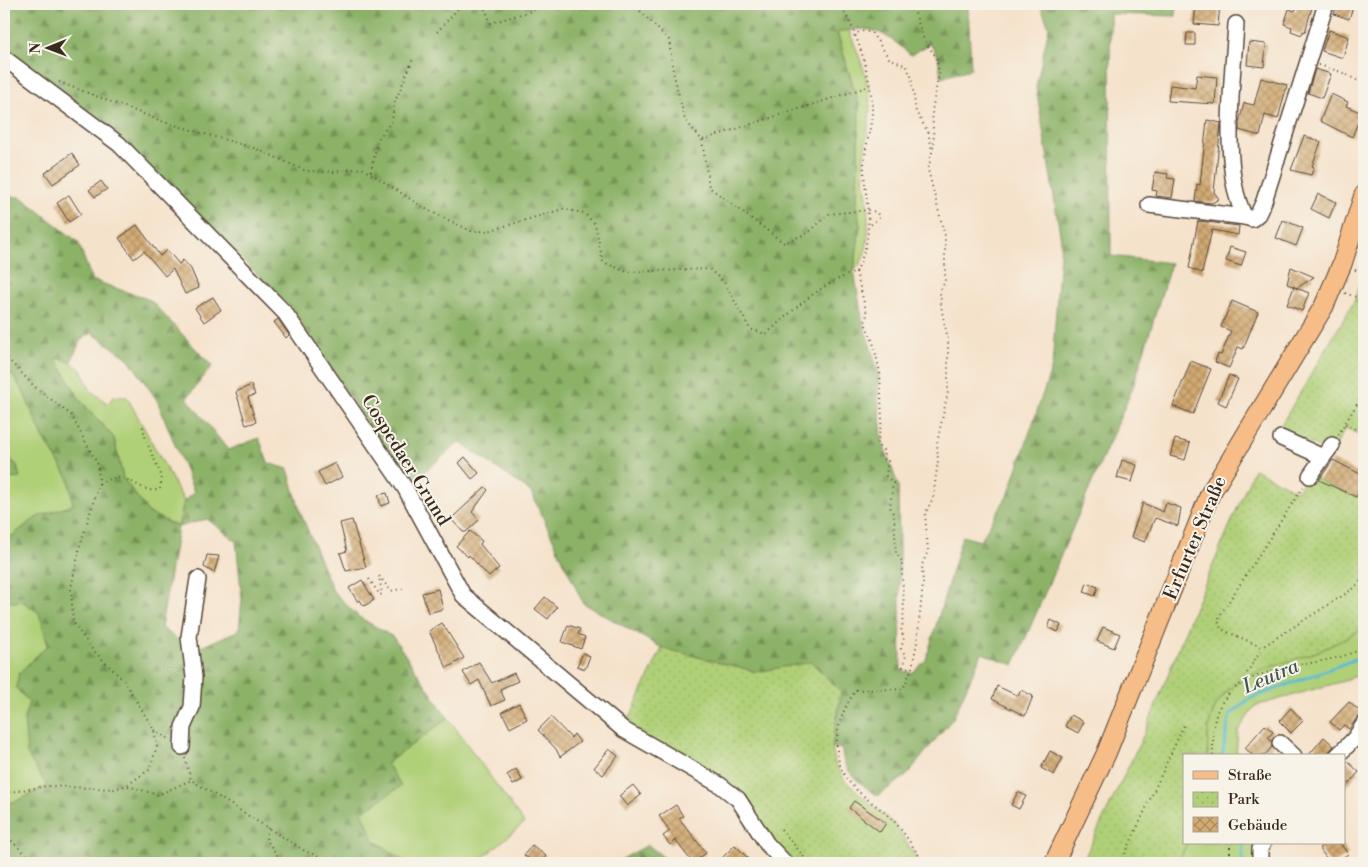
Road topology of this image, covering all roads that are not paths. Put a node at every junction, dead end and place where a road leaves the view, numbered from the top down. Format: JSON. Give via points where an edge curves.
{"nodes":[{"id":1,"x":1326,"y":4,"type":"edge"},
{"id":2,"x":1236,"y":24,"type":"dead end"},
{"id":3,"x":4,"y":58,"type":"edge"},
{"id":4,"x":1364,"y":195,"type":"edge"},
{"id":5,"x":1150,"y":205,"type":"dead end"},
{"id":6,"x":1251,"y":215,"type":"junction"},
{"id":7,"x":1281,"y":438,"type":"dead end"},
{"id":8,"x":1310,"y":476,"type":"road end"},
{"id":9,"x":198,"y":579,"type":"dead end"},
{"id":10,"x":1364,"y":724,"type":"edge"},
{"id":11,"x":1280,"y":743,"type":"dead end"},
{"id":12,"x":182,"y":747,"type":"road end"},
{"id":13,"x":1292,"y":754,"type":"edge"},
{"id":14,"x":1339,"y":754,"type":"edge"},
{"id":15,"x":1262,"y":844,"type":"edge"},
{"id":16,"x":786,"y":863,"type":"edge"},
{"id":17,"x":1054,"y":863,"type":"edge"},
{"id":18,"x":1260,"y":863,"type":"edge"}],
"edges":[{"from":1,"to":6,"type":"street"},
{"from":2,"to":6,"type":"street","via":[[1230,162],[1236,198]]},
{"from":3,"to":16,"type":"street","name":"Cospedaer Grund","via":[[119,144],[285,313],[405,488],[463,595],[624,730],[720,785],[738,799],[767,844]]},
{"from":4,"to":17,"type":"main road","name":"Erfurter Straße","via":[[1342,264],[1324,306],[1210,494],[1106,754]]},
{"from":5,"to":6,"type":"street"},
{"from":7,"to":8,"type":"street","via":[[1327,451]]},
{"from":9,"to":12,"type":"street","via":[[189,637],[194,677],[192,707],[184,727]]},
{"from":10,"to":14,"type":"street"},
{"from":11,"to":13,"type":"street"},
{"from":15,"to":18,"type":"street"}]}
